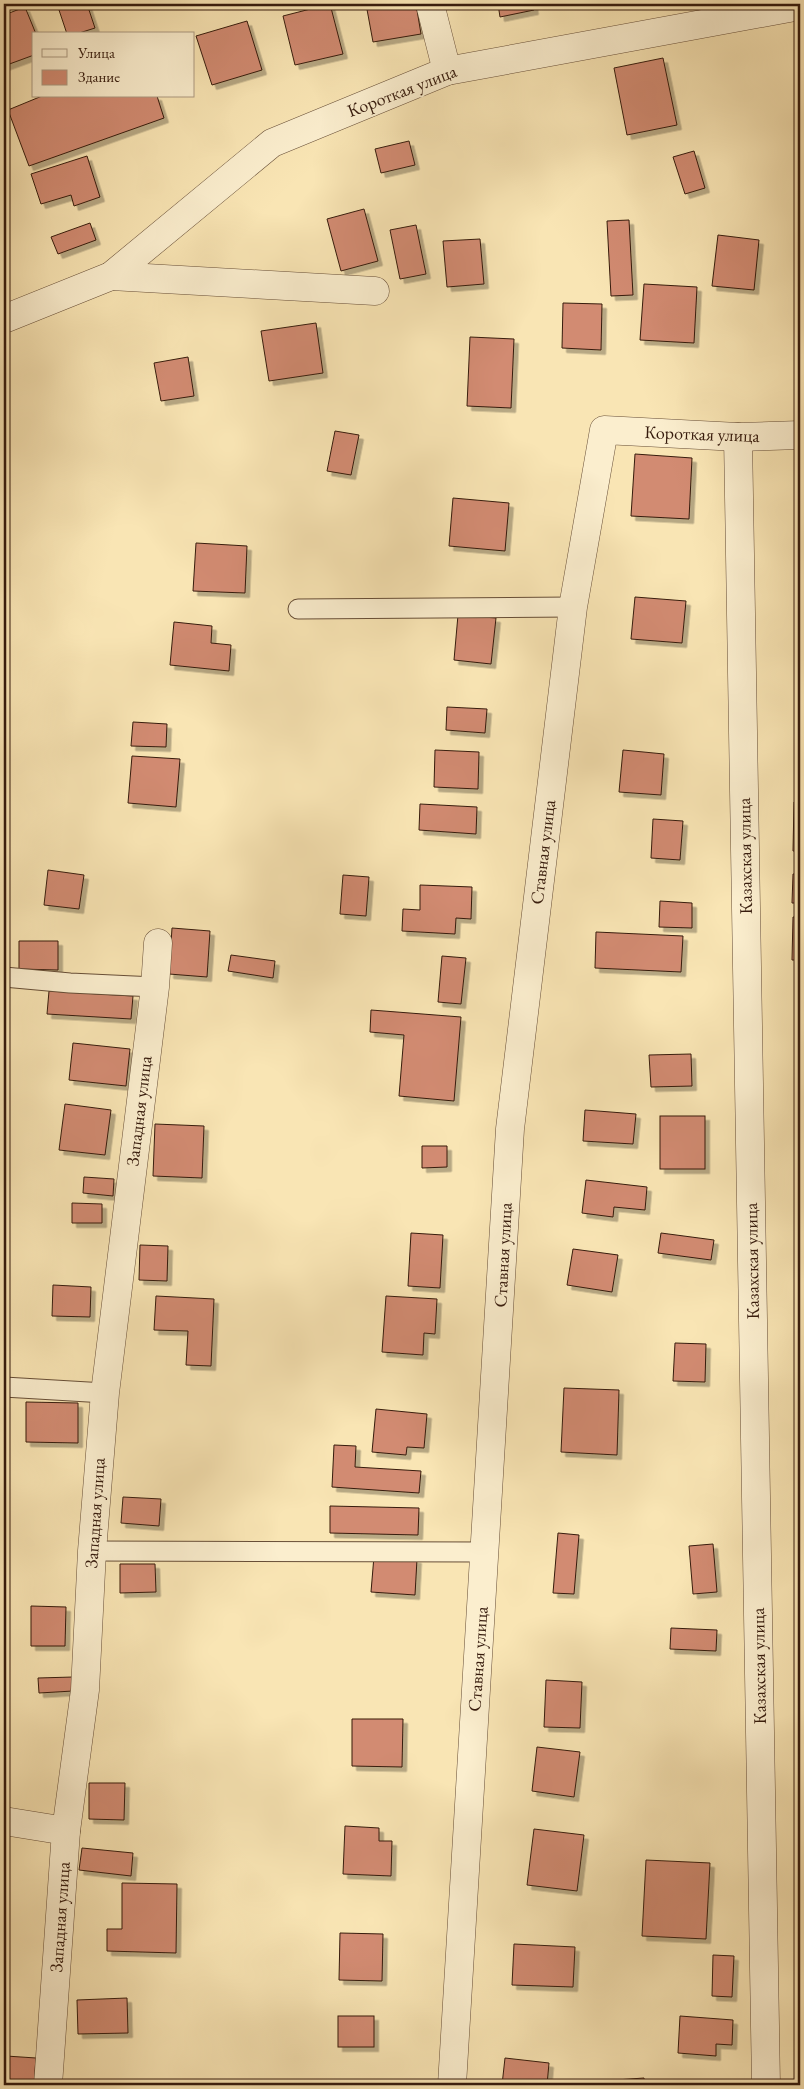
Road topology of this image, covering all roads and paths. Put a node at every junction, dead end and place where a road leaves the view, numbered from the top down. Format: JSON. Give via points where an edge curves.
{"nodes":[{"id":1,"x":430,"y":4,"type":"edge"},
{"id":2,"x":800,"y":6,"type":"edge"},
{"id":3,"x":447,"y":70,"type":"junction"},
{"id":4,"x":111,"y":276,"type":"junction"},
{"id":5,"x":376,"y":292,"type":"dead end"},
{"id":6,"x":4,"y":319,"type":"edge"},
{"id":7,"x":604,"y":430,"type":"joint"},
{"id":8,"x":800,"y":435,"type":"edge"},
{"id":9,"x":738,"y":437,"type":"junction"},
{"id":10,"x":573,"y":607,"type":"junction"},
{"id":11,"x":298,"y":609,"type":"dead end"},
{"id":12,"x":158,"y":943,"type":"dead end"},
{"id":13,"x":4,"y":977,"type":"edge"},
{"id":14,"x":155,"y":987,"type":"junction"},
{"id":15,"x":4,"y":1387,"type":"edge"},
{"id":16,"x":105,"y":1393,"type":"junction"},
{"id":17,"x":92,"y":1551,"type":"junction"},
{"id":18,"x":485,"y":1552,"type":"junction"},
{"id":19,"x":4,"y":1821,"type":"edge"},
{"id":20,"x":66,"y":1831,"type":"junction"},
{"id":21,"x":48,"y":2085,"type":"edge"},
{"id":22,"x":452,"y":2085,"type":"edge"},
{"id":23,"x":766,"y":2085,"type":"edge"}],
"edges":[{"from":1,"to":3,"type":"street"},
{"from":2,"to":3,"type":"street","name":"Короткая улица"},
{"from":3,"to":4,"type":"street","name":"Короткая улица","via":[[272,142]]},
{"from":4,"to":5,"type":"street","name":"Короткая улица"},
{"from":4,"to":6,"type":"street","name":"Короткая улица"},
{"from":7,"to":9,"type":"street","name":"Короткая улица"},
{"from":7,"to":10,"type":"street","name":"Ставная улица"},
{"from":8,"to":9,"type":"street","name":"Короткая улица"},
{"from":9,"to":23,"type":"street","name":"Казахская улица"},
{"from":10,"to":11,"type":"lane"},
{"from":10,"to":18,"type":"street","name":"Ставная улица","via":[[510,1129]]},
{"from":12,"to":14,"type":"street","name":"Западная улица"},
{"from":13,"to":14,"type":"lane","via":[[70,984]]},
{"from":14,"to":16,"type":"street","name":"Западная улица"},
{"from":15,"to":16,"type":"lane"},
{"from":16,"to":17,"type":"street","name":"Западная улица"},
{"from":17,"to":18,"type":"lane"},
{"from":17,"to":20,"type":"street","name":"Западная улица","via":[[85,1690]]},
{"from":18,"to":22,"type":"street","name":"Ставная улица"},
{"from":19,"to":20,"type":"street"},
{"from":20,"to":21,"type":"street","name":"Западная улица"}]}
